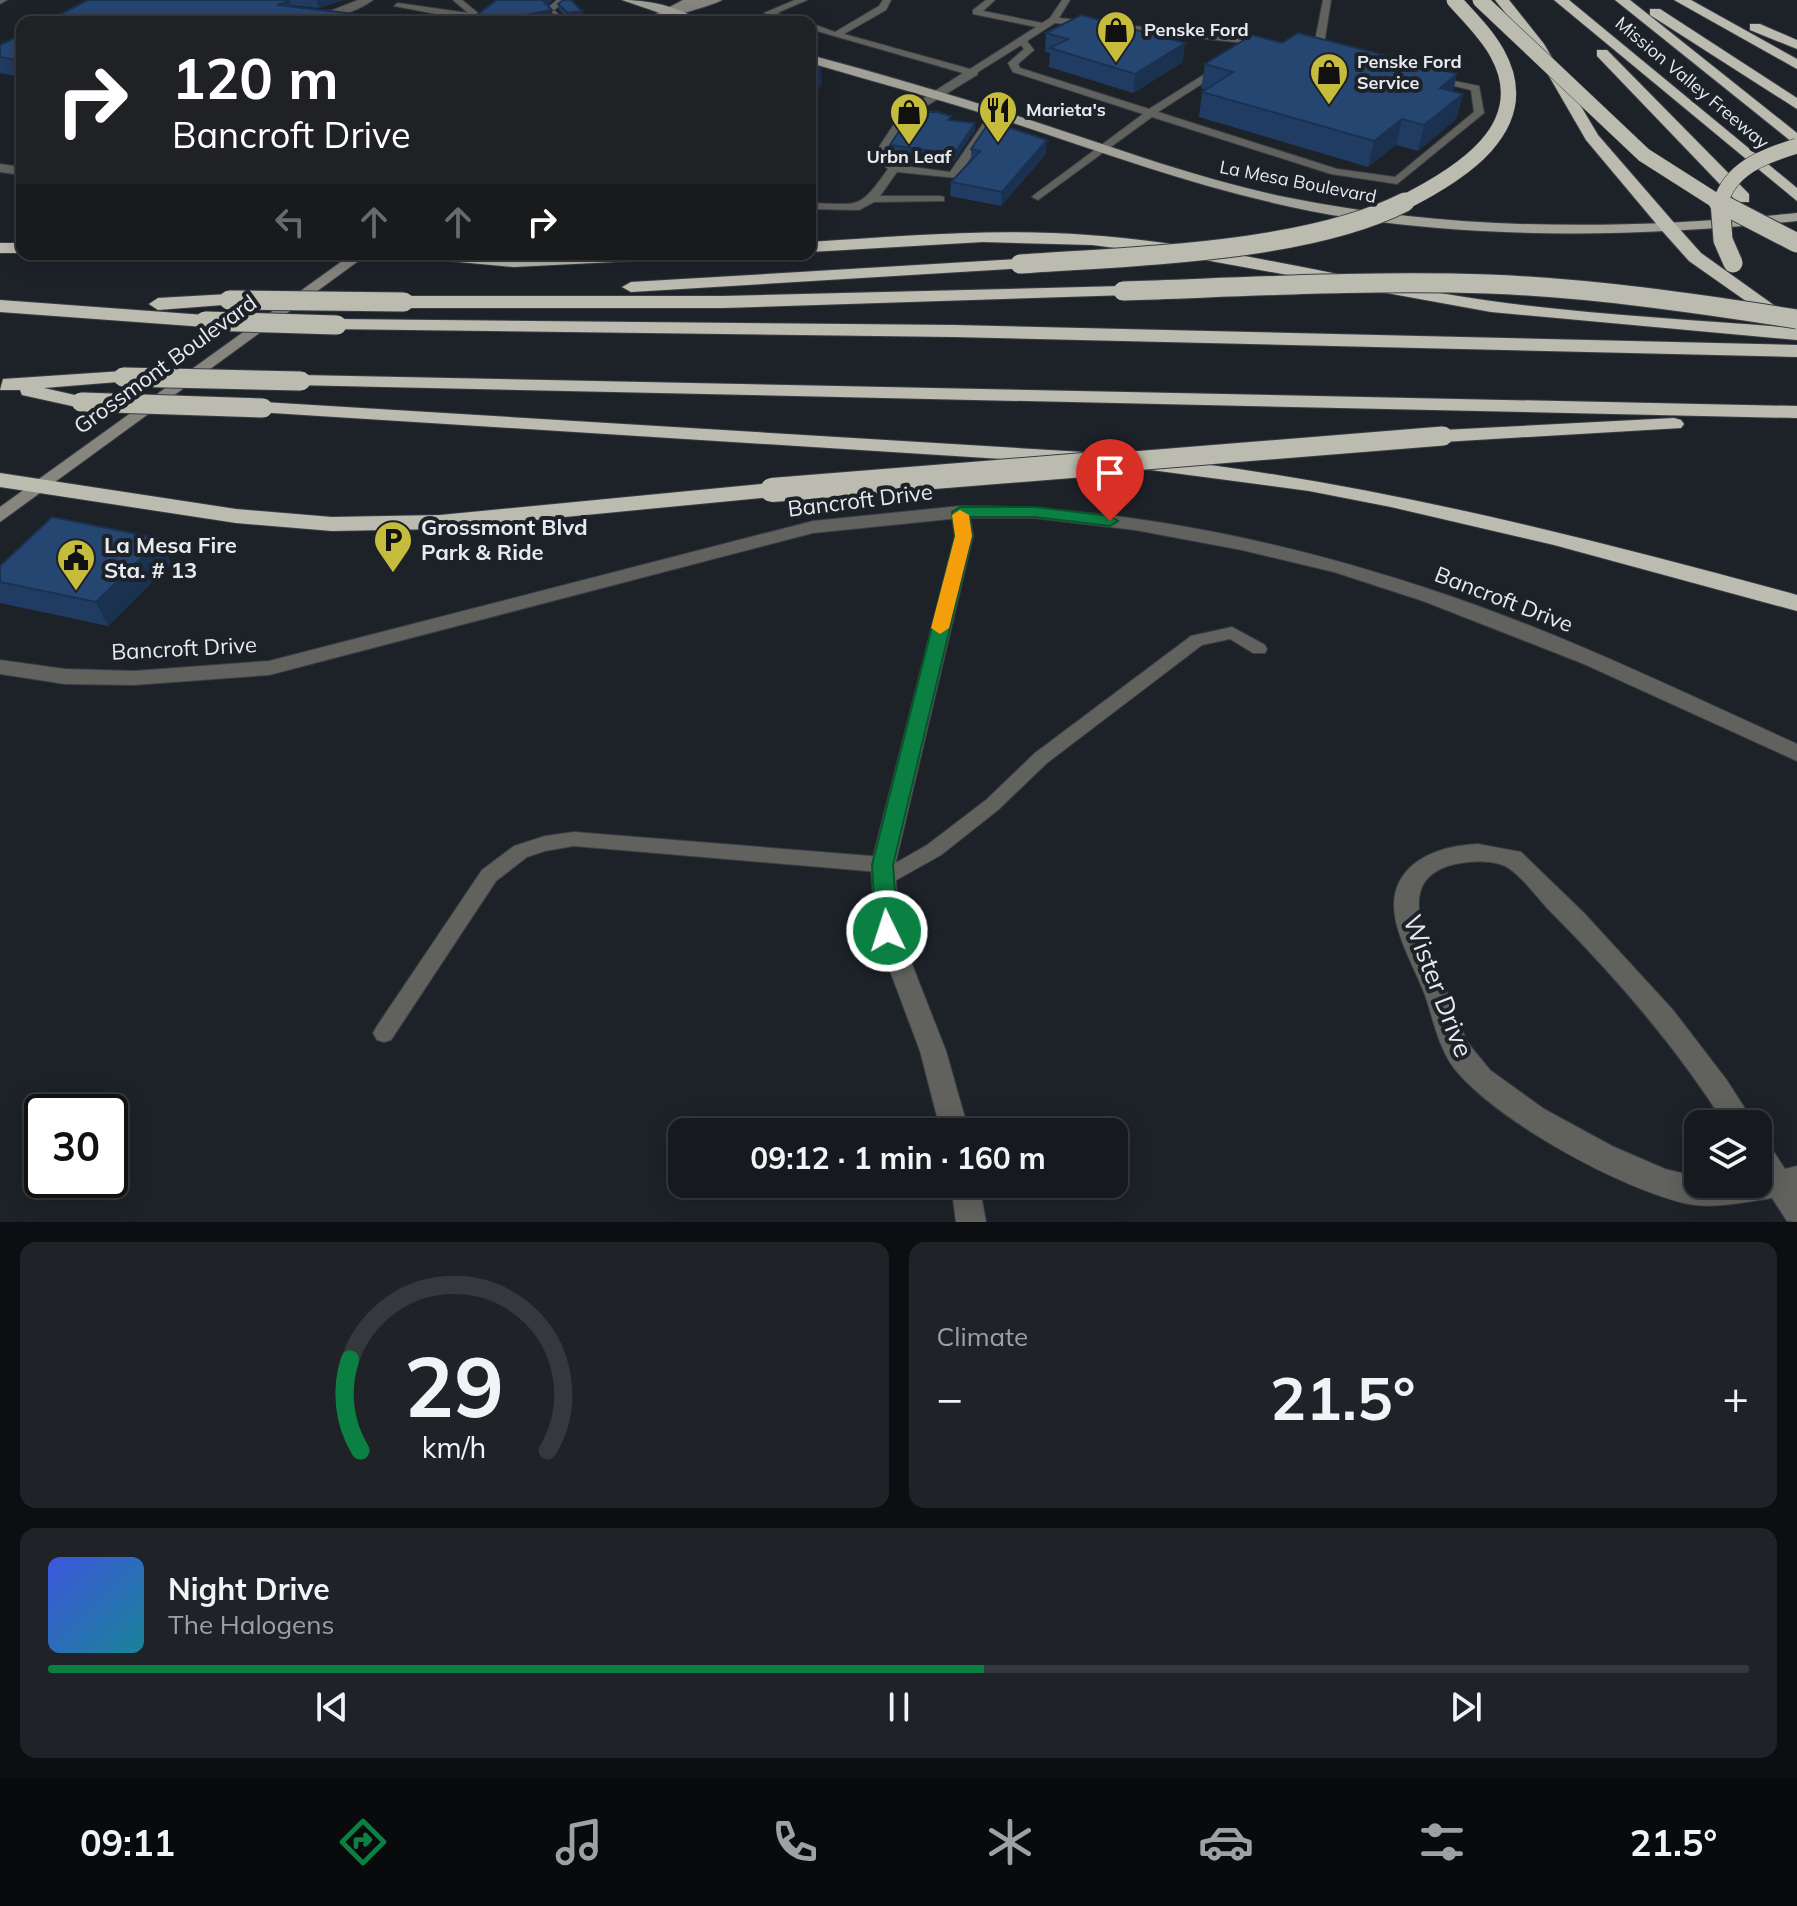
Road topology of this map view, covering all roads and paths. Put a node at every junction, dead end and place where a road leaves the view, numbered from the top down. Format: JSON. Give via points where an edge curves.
{"nodes":[{"id":1,"x":368,"y":0,"type":"edge"},
{"id":2,"x":457,"y":0,"type":"edge"},
{"id":3,"x":563,"y":0,"type":"edge"},
{"id":4,"x":627,"y":0,"type":"edge"},
{"id":5,"x":662,"y":0,"type":"edge"},
{"id":6,"x":691,"y":0,"type":"edge"},
{"id":7,"x":717,"y":0,"type":"edge"},
{"id":8,"x":803,"y":0,"type":"edge"},
{"id":9,"x":887,"y":0,"type":"edge"},
{"id":10,"x":991,"y":0,"type":"edge"},
{"id":11,"x":1066,"y":0,"type":"edge"},
{"id":12,"x":1327,"y":0,"type":"edge"},
{"id":13,"x":1454,"y":0,"type":"edge"},
{"id":14,"x":1480,"y":0,"type":"edge"},
{"id":15,"x":1502,"y":0,"type":"edge"},
{"id":16,"x":1622,"y":0,"type":"edge"},
{"id":17,"x":1636,"y":0,"type":"edge"},
{"id":18,"x":1681,"y":0,"type":"edge"},
{"id":19,"x":1699,"y":0,"type":"edge"},
{"id":20,"x":1556,"y":5,"type":"edge"},
{"id":21,"x":398,"y":6,"type":"dead end"},
{"id":22,"x":671,"y":11,"type":"junction"},
{"id":23,"x":306,"y":14,"type":"edge"},
{"id":24,"x":462,"y":16,"type":"edge"},
{"id":25,"x":470,"y":16,"type":"edge"},
{"id":26,"x":556,"y":16,"type":"edge"},
{"id":27,"x":660,"y":16,"type":"edge"},
{"id":28,"x":682,"y":16,"type":"edge"},
{"id":29,"x":778,"y":16,"type":"edge"},
{"id":30,"x":1053,"y":20,"type":"junction"},
{"id":31,"x":1040,"y":25,"type":"junction"},
{"id":32,"x":816,"y":28,"type":"edge"},
{"id":33,"x":836,"y":35,"type":"junction"},
{"id":34,"x":1021,"y":39,"type":"junction"},
{"id":35,"x":1264,"y":42,"type":"junction"},
{"id":36,"x":1277,"y":44,"type":"edge"},
{"id":37,"x":1797,"y":45,"type":"edge"},
{"id":38,"x":1304,"y":48,"type":"edge"},
{"id":39,"x":1252,"y":49,"type":"edge"},
{"id":40,"x":1318,"y":51,"type":"junction"},
{"id":41,"x":1332,"y":54,"type":"edge"},
{"id":42,"x":816,"y":63,"type":"edge"},
{"id":43,"x":1228,"y":64,"type":"edge"},
{"id":44,"x":1797,"y":65,"type":"edge"},
{"id":45,"x":974,"y":73,"type":"junction"},
{"id":46,"x":1418,"y":75,"type":"edge"},
{"id":47,"x":935,"y":96,"type":"junction"},
{"id":48,"x":1797,"y":105,"type":"edge"},
{"id":49,"x":1151,"y":113,"type":"junction"},
{"id":50,"x":995,"y":114,"type":"junction"},
{"id":51,"x":1797,"y":143,"type":"edge"},
{"id":52,"x":1103,"y":149,"type":"junction"},
{"id":53,"x":894,"y":168,"type":"junction"},
{"id":54,"x":1797,"y":196,"type":"edge"},
{"id":55,"x":1038,"y":197,"type":"dead end"},
{"id":56,"x":872,"y":199,"type":"junction"},
{"id":57,"x":940,"y":199,"type":"dead end"},
{"id":58,"x":816,"y":206,"type":"edge"},
{"id":59,"x":1797,"y":217,"type":"edge"},
{"id":60,"x":1670,"y":229,"type":"junction"},
{"id":61,"x":1797,"y":246,"type":"edge"},
{"id":62,"x":816,"y":247,"type":"edge"},
{"id":63,"x":353,"y":260,"type":"edge"},
{"id":64,"x":492,"y":260,"type":"edge"},
{"id":65,"x":554,"y":260,"type":"edge"},
{"id":66,"x":404,"y":302,"type":"junction"},
{"id":67,"x":0,"y":306,"type":"edge"},
{"id":68,"x":67,"y":309,"type":"junction"},
{"id":69,"x":1797,"y":320,"type":"edge"},
{"id":70,"x":1797,"y":332,"type":"edge"},
{"id":71,"x":1797,"y":351,"type":"edge"},
{"id":72,"x":1,"y":385,"type":"edge"},
{"id":73,"x":1747,"y":411,"type":"junction"},
{"id":74,"x":1797,"y":412,"type":"edge"},
{"id":75,"x":0,"y":480,"type":"edge"},
{"id":76,"x":38,"y":486,"type":"junction"},
{"id":77,"x":960,"y":512,"type":"junction"},
{"id":78,"x":0,"y":516,"type":"edge"},
{"id":79,"x":1797,"y":603,"type":"edge"},
{"id":80,"x":1259,"y":649,"type":"dead end"},
{"id":81,"x":0,"y":667,"type":"edge"},
{"id":82,"x":1797,"y":753,"type":"edge"},
{"id":83,"x":883,"y":872,"type":"junction"},
{"id":84,"x":384,"y":1033,"type":"dead end"},
{"id":85,"x":1732,"y":1110,"type":"edge"},
{"id":86,"x":951,"y":1118,"type":"edge"},
{"id":87,"x":1772,"y":1166,"type":"edge"},
{"id":88,"x":1787,"y":1182,"type":"edge"},
{"id":89,"x":1684,"y":1189,"type":"edge"},
{"id":90,"x":967,"y":1198,"type":"edge"},
{"id":91,"x":1797,"y":1211,"type":"edge"},
{"id":92,"x":971,"y":1222,"type":"edge"}],
"edges":[{"from":1,"to":23,"type":"street","via":[[325,15]]},
{"from":2,"to":25,"type":"lane","via":[[474,13]]},
{"from":3,"to":26,"type":"lane","via":[[549,10]]},
{"from":4,"to":22,"type":"main road"},
{"from":5,"to":22,"type":"main road"},
{"from":6,"to":22,"type":"main road"},
{"from":7,"to":22,"type":"main road"},
{"from":8,"to":29,"type":"lane","via":[[768,13]]},
{"from":9,"to":33,"type":"lane","via":[[883,8]]},
{"from":10,"to":31,"type":"lane","via":[[976,12]]},
{"from":11,"to":30,"type":"lane"},
{"from":12,"to":40,"type":"lane"},
{"from":13,"to":66,"type":"highway","bridge":true,"via":[[1502,62],[1509,92],[1504,119],[1494,137],[1456,174],[1373,214],[1306,233],[1219,248]]},
{"from":14,"to":61,"type":"highway","bridge":true,"via":[[1644,155]]},
{"from":15,"to":60,"type":"highway","via":[[1537,44],[1591,137]]},
{"from":16,"to":51,"type":"highway","name":"Mission Valley Freeway"},
{"from":17,"to":48,"type":"highway"},
{"from":18,"to":44,"type":"highway"},
{"from":19,"to":37,"type":"highway"},
{"from":20,"to":54,"type":"highway","name":"Mission Valley Freeway"},
{"from":20,"to":61,"type":"highway","bridge":true,"via":[[1743,198]]},
{"from":21,"to":24,"type":"lane"},
{"from":22,"to":27,"type":"main road"},
{"from":22,"to":28,"type":"main road"},
{"from":30,"to":31,"type":"lane"},
{"from":30,"to":35,"type":"lane"},
{"from":31,"to":34,"type":"lane"},
{"from":32,"to":33,"type":"lane"},
{"from":33,"to":45,"type":"lane"},
{"from":34,"to":45,"type":"lane"},
{"from":34,"to":49,"type":"lane","via":[[1029,50],[1013,63],[1016,70]]},
{"from":35,"to":36,"type":"lane"},
{"from":35,"to":39,"type":"lane"},
{"from":38,"to":40,"type":"lane"},
{"from":40,"to":41,"type":"lane"},
{"from":42,"to":47,"type":"main road","name":"La Mesa Boulevard"},
{"from":43,"to":49,"type":"lane"},
{"from":45,"to":47,"type":"lane"},
{"from":46,"to":49,"type":"lane","via":[[1476,88],[1479,113],[1397,181],[1335,172]]},
{"from":47,"to":50,"type":"main road","name":"La Mesa Boulevard"},
{"from":47,"to":53,"type":"lane","via":[[906,114],[878,156]]},
{"from":49,"to":52,"type":"lane"},
{"from":50,"to":52,"type":"main road","name":"La Mesa Boulevard"},
{"from":50,"to":53,"type":"lane","via":[[953,176]]},
{"from":51,"to":69,"type":"highway","bridge":true,"via":[[1744,168],[1723,192],[1717,223],[1733,263],[1762,295]]},
{"from":52,"to":55,"type":"lane"},
{"from":52,"to":60,"type":"main road","name":"La Mesa Boulevard","via":[[1226,187],[1340,212],[1524,229]]},
{"from":53,"to":56,"type":"lane"},
{"from":56,"to":57,"type":"lane"},
{"from":56,"to":58,"type":"lane","via":[[859,207]]},
{"from":59,"to":60,"type":"main road","name":"La Mesa Boulevard"},
{"from":60,"to":70,"type":"highway","via":[[1695,257]]},
{"from":62,"to":70,"type":"highway","via":[[1040,237],[1121,244],[1251,262],[1448,301],[1613,320]]},
{"from":63,"to":76,"type":"main road","name":"Grossmont Boulevard"},
{"from":64,"to":65,"type":"highway"},
{"from":66,"to":68,"type":"highway","bridge":true,"via":[[229,300]]},
{"from":66,"to":69,"type":"highway","bridge":true,"via":[[723,302],[1487,284],[1613,293]]},
{"from":67,"to":68,"type":"highway"},
{"from":68,"to":71,"type":"highway","bridge":true,"via":[[337,325],[954,331]]},
{"from":72,"to":73,"type":"highway","bridge":true,"via":[[123,377]]},
{"from":72,"to":79,"type":"highway","bridge":true,"via":[[81,402],[961,448],[1153,464],[1363,493],[1581,543]]},
{"from":73,"to":74,"type":"highway"},
{"from":73,"to":76,"type":"highway","bridge":true,"via":[[1697,423],[1443,436],[440,522],[332,524],[236,516]]},
{"from":75,"to":76,"type":"highway"},
{"from":76,"to":78,"type":"main road","name":"Grossmont Boulevard"},
{"from":77,"to":81,"type":"street","name":"Bancroft Drive","via":[[813,527],[269,668],[202,676],[115,677]]},
{"from":77,"to":82,"type":"street","name":"Bancroft Drive","via":[[1035,512],[1135,524],[1338,567],[1504,623]]},
{"from":77,"to":83,"type":"street","via":[[964,536]]},
{"from":80,"to":83,"type":"lane","via":[[1232,633],[1197,640],[1041,758],[934,850]]},
{"from":83,"to":84,"type":"lane","via":[[574,839],[543,842],[496,865]]},
{"from":83,"to":86,"type":"street","via":[[887,931],[933,1051]]},
{"from":85,"to":89,"type":"street","name":"Wister Drive","via":[[1635,980],[1513,859],[1469,851],[1450,854],[1421,870],[1407,895],[1410,927],[1462,1059],[1489,1090],[1623,1167]]},
{"from":87,"to":88,"type":"street"},
{"from":88,"to":91,"type":"street"},
{"from":90,"to":92,"type":"street"}]}
